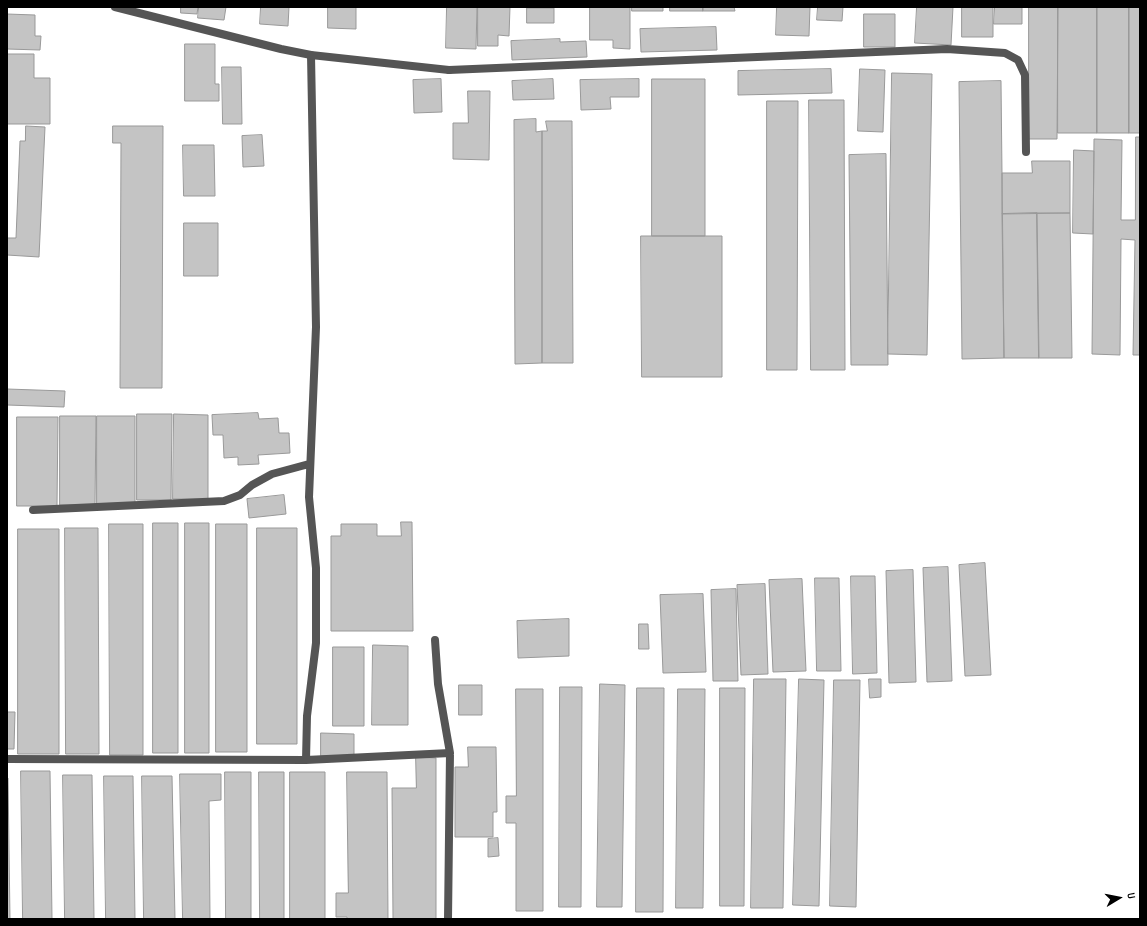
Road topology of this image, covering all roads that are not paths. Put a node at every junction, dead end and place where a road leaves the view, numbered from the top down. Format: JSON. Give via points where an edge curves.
{"nodes":[{"id":1,"x":115,"y":7,"type":"edge"},
{"id":2,"x":311,"y":55,"type":"junction"},
{"id":3,"x":1026,"y":152,"type":"dead end"},
{"id":4,"x":309,"y":464,"type":"junction"},
{"id":5,"x":33,"y":510,"type":"dead end"},
{"id":6,"x":435,"y":640,"type":"dead end"},
{"id":7,"x":450,"y":753,"type":"junction"},
{"id":8,"x":7,"y":759,"type":"edge"},
{"id":9,"x":306,"y":760,"type":"junction"},
{"id":10,"x":448,"y":919,"type":"edge"}],
"edges":[{"from":1,"to":2,"type":"street"},
{"from":2,"to":3,"type":"street","via":[[449,70],[947,49],[1005,53],[1018,60],[1025,75]]},
{"from":2,"to":4,"type":"street","via":[[316,327]]},
{"from":4,"to":5,"type":"street","via":[[272,474],[240,495],[224,501]]},
{"from":4,"to":9,"type":"street","via":[[308,497],[316,568],[316,642],[307,716]]},
{"from":6,"to":7,"type":"street","via":[[438,684]]},
{"from":7,"to":9,"type":"street"},
{"from":7,"to":10,"type":"street"},
{"from":8,"to":9,"type":"street"}]}
